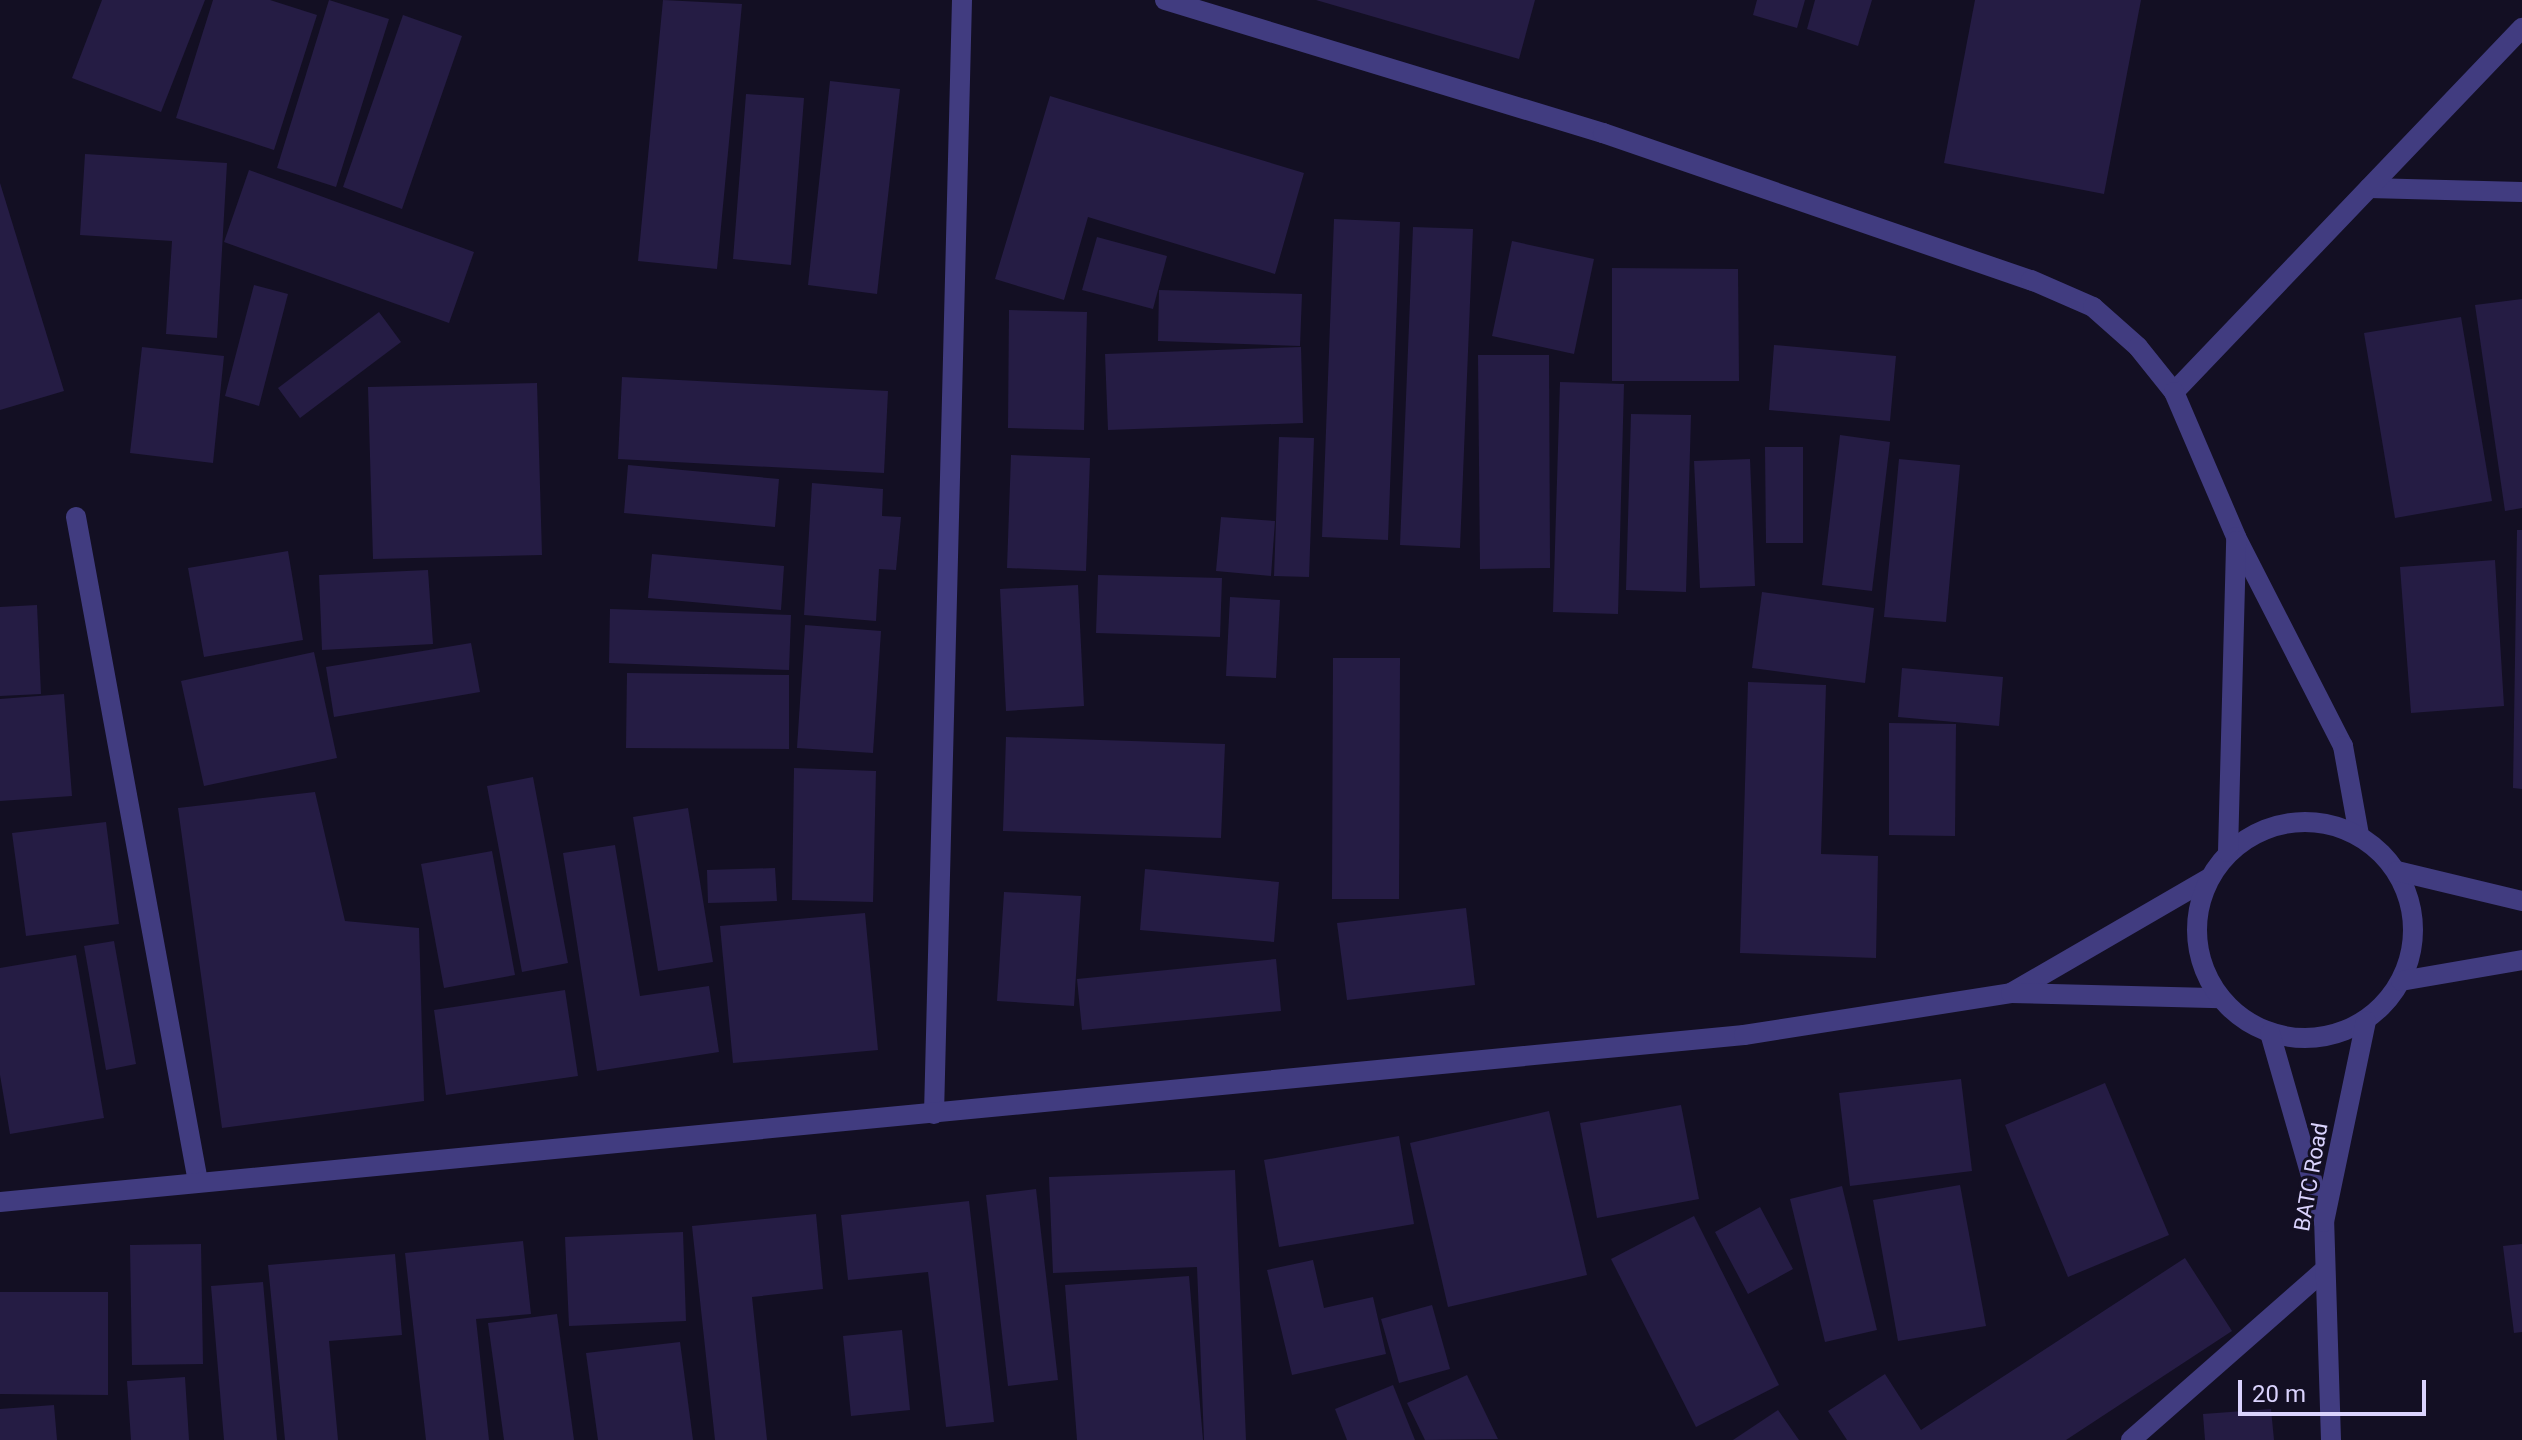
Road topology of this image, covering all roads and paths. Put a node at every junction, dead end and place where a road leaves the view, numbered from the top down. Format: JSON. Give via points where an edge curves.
{"nodes":[{"id":1,"x":962,"y":0,"type":"edge"},
{"id":2,"x":1165,"y":0,"type":"edge"},
{"id":3,"x":2522,"y":28,"type":"edge"},
{"id":4,"x":2369,"y":188,"type":"junction"},
{"id":5,"x":2522,"y":192,"type":"edge"},
{"id":6,"x":2174,"y":392,"type":"junction"},
{"id":7,"x":76,"y":517,"type":"dead end"},
{"id":8,"x":2236,"y":537,"type":"junction"},
{"id":9,"x":2359,"y":835,"type":"junction"},
{"id":10,"x":2228,"y":852,"type":"junction"},
{"id":11,"x":2397,"y":871,"type":"junction"},
{"id":12,"x":2209,"y":878,"type":"junction"},
{"id":13,"x":2522,"y":901,"type":"edge"},
{"id":14,"x":2522,"y":960,"type":"edge"},
{"id":15,"x":2401,"y":981,"type":"junction"},
{"id":16,"x":2011,"y":993,"type":"junction"},
{"id":17,"x":2221,"y":998,"type":"junction"},
{"id":18,"x":2366,"y":1021,"type":"junction"},
{"id":19,"x":2270,"y":1033,"type":"junction"},
{"id":20,"x":934,"y":1114,"type":"junction"},
{"id":21,"x":198,"y":1182,"type":"junction"},
{"id":22,"x":0,"y":1202,"type":"edge"},
{"id":23,"x":2324,"y":1222,"type":"junction"},
{"id":24,"x":2322,"y":1272,"type":"junction"},
{"id":25,"x":2131,"y":1440,"type":"edge"},
{"id":26,"x":2331,"y":1440,"type":"edge"}],
"edges":[{"from":1,"to":20,"type":"street"},
{"from":2,"to":6,"type":"street","via":[[1603,133],[2031,280],[2093,307],[2138,347]]},
{"from":3,"to":4,"type":"street"},
{"from":4,"to":5,"type":"street"},
{"from":4,"to":6,"type":"street"},
{"from":6,"to":8,"type":"street"},
{"from":7,"to":21,"type":"street"},
{"from":8,"to":9,"type":"street","via":[[2343,746]]},
{"from":8,"to":10,"type":"street"},
{"from":9,"to":10,"type":"street","via":[[2326,822],[2291,821],[2257,831]]},
{"from":9,"to":11,"type":"street"},
{"from":10,"to":12,"type":"street"},
{"from":11,"to":13,"type":"street"},
{"from":11,"to":15,"type":"street","via":[[2411,906],[2413,945]]},
{"from":12,"to":16,"type":"street"},
{"from":12,"to":17,"type":"street","via":[[2198,908],[2196,941]]},
{"from":14,"to":15,"type":"street"},
{"from":15,"to":18,"type":"street"},
{"from":16,"to":17,"type":"street"},
{"from":16,"to":20,"type":"street","via":[[1744,1035]]},
{"from":17,"to":19,"type":"street"},
{"from":18,"to":19,"type":"street","via":[[2314,1037]]},
{"from":18,"to":23,"type":"street","name":"BATC Road"},
{"from":19,"to":23,"type":"street"},
{"from":20,"to":21,"type":"street"},
{"from":21,"to":22,"type":"street"},
{"from":23,"to":24,"type":"street","name":"BATC Road"},
{"from":24,"to":25,"type":"street"},
{"from":24,"to":26,"type":"street","name":"BATC Road"}]}
